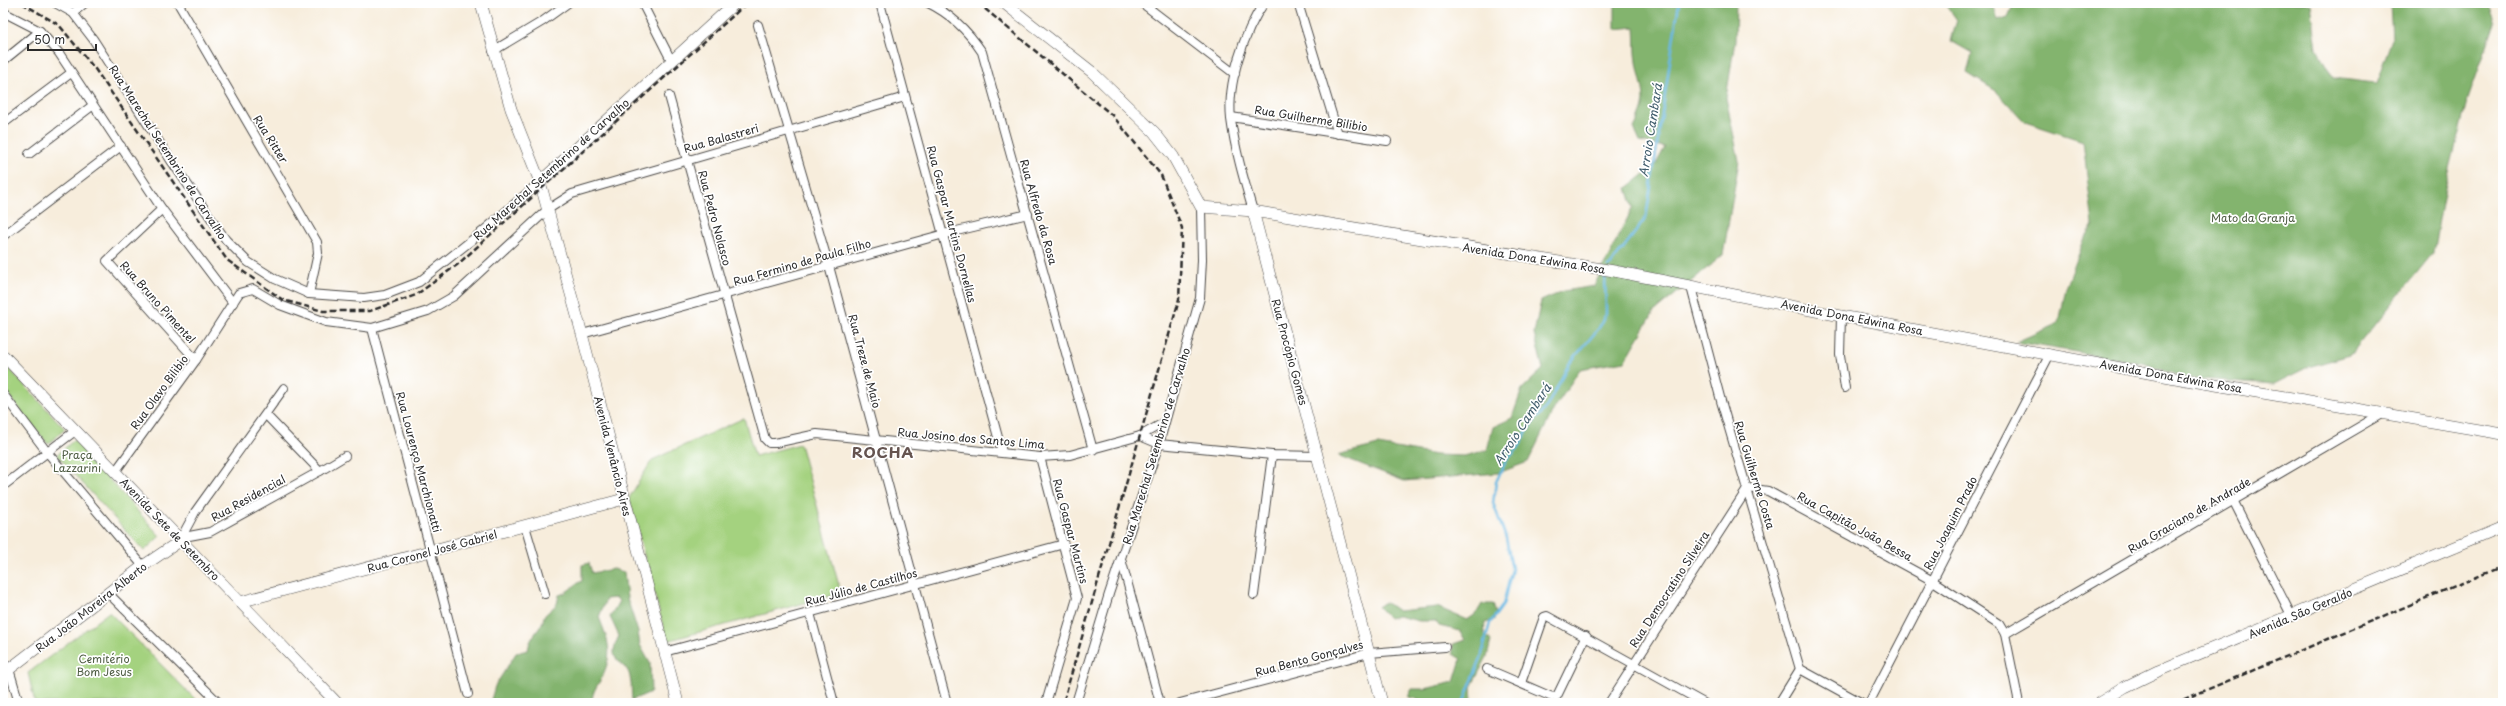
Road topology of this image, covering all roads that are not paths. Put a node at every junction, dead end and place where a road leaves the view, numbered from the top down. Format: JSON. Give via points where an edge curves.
{"nodes":[{"id":1,"x":55,"y":3,"type":"edge"},
{"id":2,"x":85,"y":3,"type":"edge"},
{"id":3,"x":178,"y":3,"type":"edge"},
{"id":4,"x":481,"y":3,"type":"edge"},
{"id":5,"x":568,"y":3,"type":"edge"},
{"id":6,"x":642,"y":3,"type":"edge"},
{"id":7,"x":736,"y":3,"type":"edge"},
{"id":8,"x":880,"y":3,"type":"edge"},
{"id":9,"x":928,"y":3,"type":"edge"},
{"id":10,"x":1004,"y":3,"type":"edge"},
{"id":11,"x":1142,"y":3,"type":"edge"},
{"id":12,"x":1264,"y":3,"type":"edge"},
{"id":13,"x":1298,"y":3,"type":"edge"},
{"id":14,"x":3,"y":12,"type":"edge"},
{"id":15,"x":73,"y":13,"type":"junction"},
{"id":16,"x":758,"y":25,"type":"dead end"},
{"id":17,"x":40,"y":31,"type":"junction"},
{"id":18,"x":493,"y":51,"type":"junction"},
{"id":19,"x":671,"y":60,"type":"junction"},
{"id":20,"x":3,"y":61,"type":"edge"},
{"id":21,"x":71,"y":73,"type":"junction"},
{"id":22,"x":1235,"y":74,"type":"junction"},
{"id":23,"x":669,"y":96,"type":"dead end"},
{"id":24,"x":905,"y":97,"type":"junction"},
{"id":25,"x":92,"y":106,"type":"junction"},
{"id":26,"x":1231,"y":117,"type":"junction"},
{"id":27,"x":4,"y":123,"type":"dead end"},
{"id":28,"x":790,"y":130,"type":"junction"},
{"id":29,"x":1338,"y":134,"type":"junction"},
{"id":30,"x":1387,"y":140,"type":"dead end"},
{"id":31,"x":121,"y":146,"type":"junction"},
{"id":32,"x":29,"y":154,"type":"dead end"},
{"id":33,"x":688,"y":159,"type":"junction"},
{"id":34,"x":540,"y":182,"type":"junction"},
{"id":35,"x":1201,"y":207,"type":"junction"},
{"id":36,"x":162,"y":209,"type":"junction"},
{"id":37,"x":547,"y":210,"type":"junction"},
{"id":38,"x":1253,"y":210,"type":"junction"},
{"id":39,"x":1028,"y":214,"type":"junction"},
{"id":40,"x":944,"y":234,"type":"junction"},
{"id":41,"x":3,"y":236,"type":"edge"},
{"id":42,"x":829,"y":266,"type":"junction"},
{"id":43,"x":1691,"y":287,"type":"junction"},
{"id":44,"x":309,"y":294,"type":"junction"},
{"id":45,"x":725,"y":295,"type":"junction"},
{"id":46,"x":233,"y":303,"type":"junction"},
{"id":47,"x":1841,"y":316,"type":"junction"},
{"id":48,"x":372,"y":328,"type":"junction"},
{"id":49,"x":582,"y":334,"type":"junction"},
{"id":50,"x":2050,"y":354,"type":"junction"},
{"id":51,"x":3,"y":355,"type":"edge"},
{"id":52,"x":196,"y":360,"type":"junction"},
{"id":53,"x":284,"y":388,"type":"dead end"},
{"id":54,"x":1845,"y":388,"type":"dead end"},
{"id":55,"x":3,"y":394,"type":"edge"},
{"id":56,"x":2383,"y":413,"type":"junction"},
{"id":57,"x":266,"y":415,"type":"junction"},
{"id":58,"x":1165,"y":422,"type":"junction"},
{"id":59,"x":75,"y":431,"type":"junction"},
{"id":60,"x":2503,"y":434,"type":"edge"},
{"id":61,"x":1140,"y":436,"type":"junction"},
{"id":62,"x":765,"y":439,"type":"joint"},
{"id":63,"x":874,"y":441,"type":"junction"},
{"id":64,"x":1159,"y":444,"type":"junction"},
{"id":65,"x":1093,"y":450,"type":"junction"},
{"id":66,"x":47,"y":452,"type":"junction"},
{"id":67,"x":1002,"y":452,"type":"junction"},
{"id":68,"x":1272,"y":455,"type":"junction"},
{"id":69,"x":345,"y":456,"type":"dead end"},
{"id":70,"x":1317,"y":456,"type":"junction"},
{"id":71,"x":1040,"y":457,"type":"junction"},
{"id":72,"x":320,"y":471,"type":"junction"},
{"id":73,"x":115,"y":472,"type":"junction"},
{"id":74,"x":3,"y":486,"type":"edge"},
{"id":75,"x":1748,"y":488,"type":"junction"},
{"id":76,"x":624,"y":499,"type":"junction"},
{"id":77,"x":2234,"y":502,"type":"junction"},
{"id":78,"x":525,"y":526,"type":"junction"},
{"id":79,"x":2503,"y":527,"type":"edge"},
{"id":80,"x":182,"y":539,"type":"junction"},
{"id":81,"x":1064,"y":544,"type":"junction"},
{"id":82,"x":432,"y":552,"type":"junction"},
{"id":83,"x":1121,"y":559,"type":"junction"},
{"id":84,"x":143,"y":566,"type":"junction"},
{"id":85,"x":1933,"y":581,"type":"junction"},
{"id":86,"x":915,"y":584,"type":"junction"},
{"id":87,"x":110,"y":594,"type":"junction"},
{"id":88,"x":545,"y":594,"type":"dead end"},
{"id":89,"x":1254,"y":596,"type":"dead end"},
{"id":90,"x":240,"y":602,"type":"junction"},
{"id":91,"x":810,"y":612,"type":"junction"},
{"id":92,"x":2292,"y":617,"type":"junction"},
{"id":93,"x":2006,"y":634,"type":"junction"},
{"id":94,"x":1586,"y":636,"type":"junction"},
{"id":95,"x":1445,"y":647,"type":"dead end"},
{"id":96,"x":664,"y":652,"type":"junction"},
{"id":97,"x":1370,"y":653,"type":"junction"},
{"id":98,"x":1632,"y":664,"type":"junction"},
{"id":99,"x":5,"y":668,"type":"edge"},
{"id":100,"x":1487,"y":669,"type":"dead end"},
{"id":101,"x":1800,"y":669,"type":"junction"},
{"id":102,"x":1521,"y":683,"type":"junction"},
{"id":103,"x":468,"y":694,"type":"dead end"},
{"id":104,"x":19,"y":703,"type":"edge"},
{"id":105,"x":220,"y":703,"type":"edge"},
{"id":106,"x":338,"y":703,"type":"edge"},
{"id":107,"x":678,"y":703,"type":"edge"},
{"id":108,"x":834,"y":703,"type":"edge"},
{"id":109,"x":947,"y":703,"type":"edge"},
{"id":110,"x":1046,"y":703,"type":"edge"},
{"id":111,"x":1076,"y":703,"type":"edge"},
{"id":112,"x":1160,"y":703,"type":"edge"},
{"id":113,"x":1180,"y":703,"type":"edge"},
{"id":114,"x":1382,"y":703,"type":"edge"},
{"id":115,"x":1609,"y":703,"type":"edge"},
{"id":116,"x":1704,"y":703,"type":"edge"},
{"id":117,"x":1779,"y":703,"type":"edge"},
{"id":118,"x":1862,"y":703,"type":"edge"},
{"id":119,"x":1869,"y":703,"type":"edge"},
{"id":120,"x":2019,"y":703,"type":"edge"},
{"id":121,"x":2099,"y":703,"type":"edge"}],
"edges":[{"from":1,"to":15,"type":"street","name":"Rua Marechal Setembrino de Carvalho"},
{"from":2,"to":15,"type":"street"},
{"from":3,"to":44,"type":"street","name":"Rua Ritter","via":[[317,242],[318,253]]},
{"from":4,"to":18,"type":"street","name":"Avenida Venâncio Aires"},
{"from":5,"to":18,"type":"street"},
{"from":6,"to":19,"type":"street"},
{"from":7,"to":19,"type":"street","name":"Rua Marechal Setembrino de Carvalho"},
{"from":8,"to":24,"type":"street","name":"Rua Gaspar Martins Dornellas"},
{"from":9,"to":39,"type":"street","name":"Rua Alfredo da Rosa","via":[[939,8],[969,33],[982,52]]},
{"from":10,"to":35,"type":"street","name":"Rua Marechal Setembrino de Carvalho","via":[[1092,72],[1154,132],[1173,156]]},
{"from":11,"to":22,"type":"street"},
{"from":12,"to":22,"type":"street","name":"Rua Procópio Gomes","via":[[1245,36]]},
{"from":13,"to":29,"type":"street"},
{"from":14,"to":17,"type":"street"},
{"from":15,"to":44,"type":"street","name":"Rua Marechal Setembrino de Carvalho","via":[[109,62],[172,162],[226,240],[248,262],[275,279]]},
{"from":16,"to":28,"type":"street","name":"Rua Treze de Maio"},
{"from":17,"to":20,"type":"street"},
{"from":17,"to":21,"type":"street"},
{"from":18,"to":34,"type":"street","name":"Avenida Venâncio Aires","via":[[511,109]]},
{"from":19,"to":34,"type":"street","name":"Rua Marechal Setembrino de Carvalho"},
{"from":21,"to":25,"type":"street"},
{"from":21,"to":27,"type":"street"},
{"from":22,"to":26,"type":"street","name":"Rua Procópio Gomes"},
{"from":23,"to":33,"type":"street","name":"Rua Pedro Nolasco"},
{"from":24,"to":28,"type":"street","name":"Rua Balastreri"},
{"from":24,"to":40,"type":"street","name":"Rua Gaspar Martins Dornellas"},
{"from":25,"to":31,"type":"street"},
{"from":25,"to":32,"type":"street"},
{"from":26,"to":29,"type":"street","name":"Rua Guilherme Bilibio"},
{"from":26,"to":38,"type":"street","name":"Rua Procópio Gomes","via":[[1236,152]]},
{"from":28,"to":33,"type":"street","name":"Rua Balastreri"},
{"from":28,"to":42,"type":"street","name":"Rua Treze de Maio"},
{"from":29,"to":30,"type":"street","name":"Rua Guilherme Bilibio"},
{"from":31,"to":36,"type":"street"},
{"from":31,"to":41,"type":"street"},
{"from":33,"to":37,"type":"street","name":"Rua Balastreri","via":[[572,194]]},
{"from":33,"to":45,"type":"street","name":"Rua Pedro Nolasco"},
{"from":34,"to":37,"type":"street","name":"Avenida Venâncio Aires"},
{"from":34,"to":44,"type":"street","name":"Rua Marechal Setembrino de Carvalho","via":[[419,282],[384,295],[364,298]]},
{"from":35,"to":38,"type":"street","name":"Avenida Dona Edwina Rosa"},
{"from":35,"to":58,"type":"street","name":"Rua Marechal Setembrino de Carvalho","via":[[1200,298]]},
{"from":36,"to":46,"type":"street"},
{"from":36,"to":52,"type":"street","name":"Rua Bruno Pimentel","via":[[107,261]]},
{"from":37,"to":48,"type":"street","via":[[454,296],[428,311]]},
{"from":37,"to":49,"type":"street","name":"Avenida Venâncio Aires"},
{"from":38,"to":43,"type":"street","name":"Avenida Dona Edwina Rosa","via":[[1614,270]]},
{"from":38,"to":70,"type":"street","name":"Rua Procópio Gomes"},
{"from":39,"to":40,"type":"street","name":"Rua Fermino de Paula Filho"},
{"from":39,"to":65,"type":"street","name":"Rua Alfredo da Rosa"},
{"from":40,"to":42,"type":"street","name":"Rua Fermino de Paula Filho"},
{"from":40,"to":67,"type":"street","name":"Rua Gaspar Martins Dornellas"},
{"from":42,"to":45,"type":"street","name":"Rua Fermino de Paula Filho"},
{"from":42,"to":63,"type":"street","name":"Rua Treze de Maio"},
{"from":43,"to":47,"type":"street","name":"Avenida Dona Edwina Rosa"},
{"from":43,"to":75,"type":"street","name":"Rua Guilherme Costa","via":[[1721,401]]},
{"from":45,"to":49,"type":"street","name":"Rua Fermino de Paula Filho"},
{"from":45,"to":62,"type":"street","name":"Rua Pedro Nolasco"},
{"from":46,"to":48,"type":"street","via":[[239,292],[253,289],[280,305],[326,322]]},
{"from":46,"to":52,"type":"street","name":"Rua Olavo Bilibio"},
{"from":47,"to":50,"type":"street","name":"Avenida Dona Edwina Rosa"},
{"from":47,"to":54,"type":"street","via":[[1840,355]]},
{"from":48,"to":82,"type":"street","name":"Rua Lourenço Marchionatti"},
{"from":49,"to":76,"type":"street","name":"Avenida Venâncio Aires"},
{"from":50,"to":56,"type":"street","name":"Avenida Dona Edwina Rosa"},
{"from":50,"to":85,"type":"street","name":"Rua Joaquim Prado"},
{"from":51,"to":59,"type":"street","name":"Avenida Sete de Setembro"},
{"from":52,"to":73,"type":"street","name":"Rua Olavo Bilibio"},
{"from":53,"to":57,"type":"street","name":"Rua Residencial"},
{"from":55,"to":66,"type":"street"},
{"from":56,"to":60,"type":"street","name":"Avenida Dona Edwina Rosa"},
{"from":56,"to":77,"type":"street","name":"Rua Graciano de Andrade"},
{"from":57,"to":72,"type":"street"},
{"from":57,"to":80,"type":"street","name":"Rua Residencial","via":[[196,512]]},
{"from":58,"to":61,"type":"street","name":"Rua Josino dos Santos Lima"},
{"from":58,"to":64,"type":"street","name":"Rua Marechal Setembrino de Carvalho"},
{"from":59,"to":66,"type":"street"},
{"from":59,"to":73,"type":"street","name":"Avenida Sete de Setembro"},
{"from":61,"to":64,"type":"street"},
{"from":61,"to":65,"type":"street","name":"Rua Josino dos Santos Lima"},
{"from":62,"to":63,"type":"street","name":"Rua Josino dos Santos Lima","via":[[769,443],[775,443],[817,434]]},
{"from":63,"to":67,"type":"street","name":"Rua Josino dos Santos Lima"},
{"from":63,"to":86,"type":"street","name":"Rua Treze de Maio"},
{"from":64,"to":68,"type":"street"},
{"from":64,"to":83,"type":"street","name":"Rua Marechal Setembrino de Carvalho"},
{"from":65,"to":71,"type":"street","name":"Rua Josino dos Santos Lima"},
{"from":66,"to":74,"type":"street"},
{"from":66,"to":84,"type":"street"},
{"from":67,"to":71,"type":"street","name":"Rua Josino dos Santos Lima"},
{"from":68,"to":70,"type":"street"},
{"from":68,"to":89,"type":"street"},
{"from":69,"to":72,"type":"street","name":"Rua Residencial"},
{"from":70,"to":97,"type":"street","name":"Rua Procópio Gomes"},
{"from":71,"to":81,"type":"street","name":"Rua Gaspar Martins"},
{"from":72,"to":80,"type":"street","name":"Rua Residencial","via":[[210,532]]},
{"from":73,"to":80,"type":"street","name":"Avenida Sete de Setembro"},
{"from":75,"to":85,"type":"street","name":"Rua Capitão João Bessa","via":[[1768,491]]},
{"from":75,"to":98,"type":"street","name":"Rua Democratino Silveira"},
{"from":75,"to":101,"type":"street","name":"Rua Guilherme Costa"},
{"from":76,"to":78,"type":"street","name":"Rua Coronel José Gabriel"},
{"from":76,"to":96,"type":"street","name":"Avenida Venâncio Aires"},
{"from":77,"to":92,"type":"street"},
{"from":77,"to":93,"type":"street","name":"Rua Graciano de Andrade"},
{"from":78,"to":82,"type":"street","name":"Rua Coronel José Gabriel"},
{"from":78,"to":88,"type":"street"},
{"from":79,"to":92,"type":"street","name":"Avenida São Geraldo"},
{"from":80,"to":84,"type":"street","name":"Rua João Moreira Alberto"},
{"from":80,"to":90,"type":"street","name":"Avenida Sete de Setembro"},
{"from":81,"to":86,"type":"street","name":"Rua Júlio de Castilhos"},
{"from":81,"to":110,"type":"street","name":"Rua Gaspar Martins","via":[[1077,598]]},
{"from":82,"to":90,"type":"street","name":"Rua Coronel José Gabriel"},
{"from":82,"to":103,"type":"street","name":"Rua Lourenço Marchionatti"},
{"from":83,"to":111,"type":"street","name":"Rua Marechal Setembrino de Carvalho"},
{"from":83,"to":112,"type":"street"},
{"from":84,"to":87,"type":"street","name":"Rua João Moreira Alberto"},
{"from":85,"to":93,"type":"street","name":"Rua Capitão João Bessa","via":[[1988,616],[1999,624]]},
{"from":85,"to":119,"type":"street","name":"Rua Joaquim Prado"},
{"from":86,"to":91,"type":"street","name":"Rua Júlio de Castilhos"},
{"from":86,"to":109,"type":"street","name":"Rua Treze de Maio"},
{"from":87,"to":99,"type":"street","name":"Rua João Moreira Alberto"},
{"from":87,"to":105,"type":"street"},
{"from":90,"to":106,"type":"street","name":"Avenida Sete de Setembro"},
{"from":91,"to":96,"type":"street","name":"Rua Júlio de Castilhos"},
{"from":91,"to":108,"type":"street"},
{"from":92,"to":121,"type":"street","name":"Avenida São Geraldo","via":[[2158,671],[2125,686]]},
{"from":93,"to":120,"type":"street"},
{"from":94,"to":98,"type":"street"},
{"from":94,"to":102,"type":"street","via":[[1557,696],[1552,697]]},
{"from":94,"to":102,"type":"street","via":[[1547,616],[1544,617]]},
{"from":95,"to":97,"type":"street","name":"Rua Bento Gonçalves"},
{"from":96,"to":107,"type":"street","name":"Avenida Venâncio Aires"},
{"from":97,"to":113,"type":"street","name":"Rua Bento Gonçalves"},
{"from":97,"to":114,"type":"street","name":"Rua Procópio Gomes"},
{"from":98,"to":115,"type":"street","name":"Rua Democratino Silveira"},
{"from":98,"to":116,"type":"street"},
{"from":99,"to":104,"type":"street"},
{"from":100,"to":102,"type":"street"},
{"from":101,"to":117,"type":"street"},
{"from":101,"to":118,"type":"street"}]}
